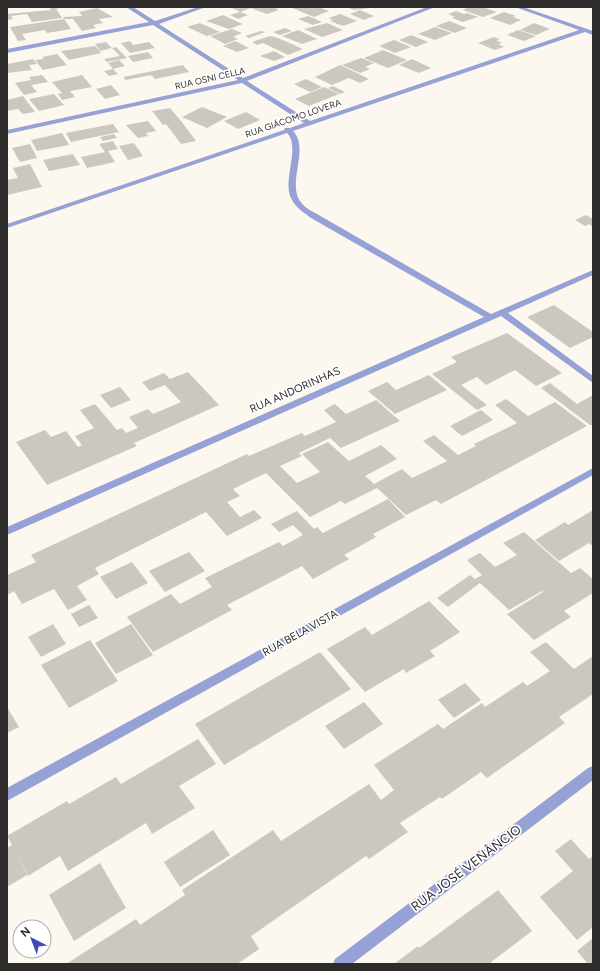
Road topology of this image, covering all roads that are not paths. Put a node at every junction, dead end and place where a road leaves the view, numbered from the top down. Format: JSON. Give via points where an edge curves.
{"nodes":[{"id":1,"x":129,"y":7,"type":"edge"},
{"id":2,"x":203,"y":7,"type":"edge"},
{"id":3,"x":432,"y":7,"type":"edge"},
{"id":4,"x":518,"y":7,"type":"edge"},
{"id":5,"x":155,"y":23,"type":"junction"},
{"id":6,"x":585,"y":30,"type":"junction"},
{"id":7,"x":593,"y":33,"type":"edge"},
{"id":8,"x":7,"y":51,"type":"edge"},
{"id":9,"x":242,"y":81,"type":"junction"},
{"id":10,"x":308,"y":123,"type":"junction"},
{"id":11,"x":287,"y":130,"type":"junction"},
{"id":12,"x":7,"y":132,"type":"edge"},
{"id":13,"x":7,"y":226,"type":"edge"},
{"id":14,"x":593,"y":272,"type":"edge"},
{"id":15,"x":501,"y":312,"type":"junction"},
{"id":16,"x":490,"y":317,"type":"junction"},
{"id":17,"x":593,"y":380,"type":"edge"},
{"id":18,"x":593,"y":471,"type":"edge"},
{"id":19,"x":7,"y":531,"type":"edge"},
{"id":20,"x":593,"y":772,"type":"edge"},
{"id":21,"x":7,"y":795,"type":"edge"},
{"id":22,"x":340,"y":964,"type":"edge"}],
"edges":[{"from":1,"to":5,"type":"street"},
{"from":2,"to":5,"type":"street"},
{"from":3,"to":9,"type":"street","name":"RUA OSNI CELLA"},
{"from":4,"to":6,"type":"street"},
{"from":5,"to":8,"type":"street"},
{"from":5,"to":9,"type":"street"},
{"from":6,"to":7,"type":"street"},
{"from":6,"to":10,"type":"street","name":"RUA GIÁCOMO LOVERA"},
{"from":9,"to":10,"type":"street"},
{"from":9,"to":12,"type":"street","name":"RUA OSNI CELLA"},
{"from":10,"to":11,"type":"street","name":"RUA GIÁCOMO LOVERA"},
{"from":11,"to":13,"type":"street","name":"RUA GIÁCOMO LOVERA"},
{"from":11,"to":16,"type":"street","via":[[296,142],[292,190],[297,204]]},
{"from":14,"to":15,"type":"street","name":"RUA ANDORINHAS"},
{"from":15,"to":16,"type":"street","name":"RUA ANDORINHAS"},
{"from":15,"to":17,"type":"street"},
{"from":16,"to":19,"type":"street","name":"RUA ANDORINHAS"},
{"from":18,"to":21,"type":"street","name":"RUA BELA VISTA"},
{"from":20,"to":22,"type":"street","name":"RUA JOSÉ VENÂNCIO"}]}
